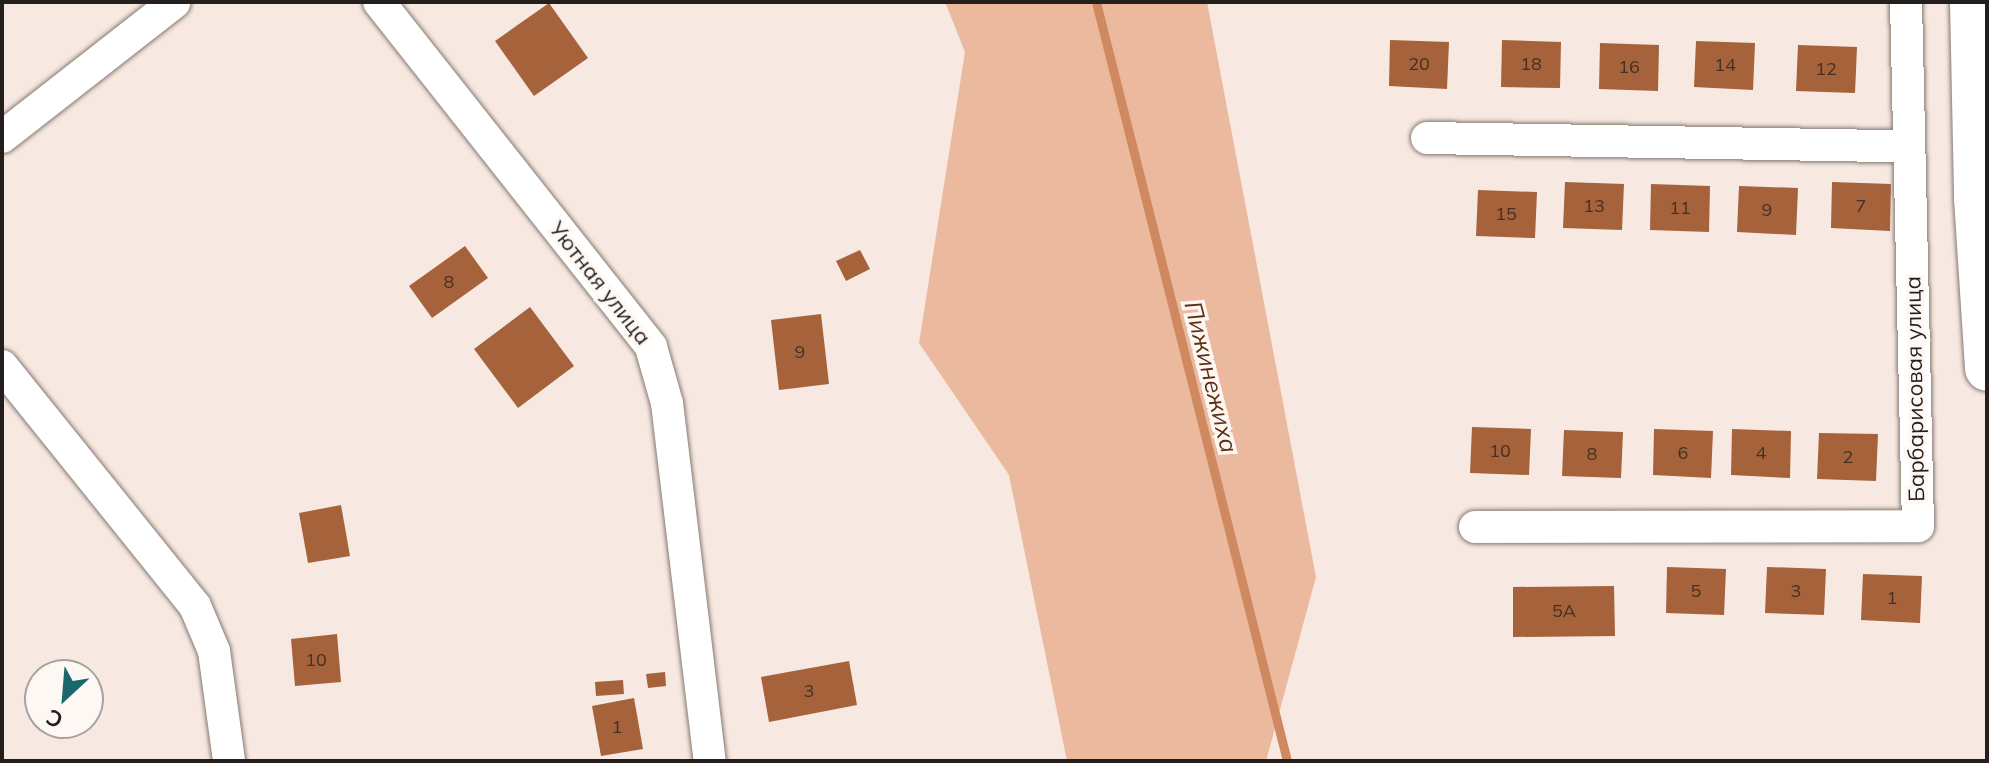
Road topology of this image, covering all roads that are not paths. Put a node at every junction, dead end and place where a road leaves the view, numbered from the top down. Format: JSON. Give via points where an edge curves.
{"nodes":[{"id":1,"x":175,"y":2,"type":"edge"},
{"id":2,"x":379,"y":2,"type":"edge"},
{"id":3,"x":1906,"y":2,"type":"edge"},
{"id":4,"x":1972,"y":2,"type":"edge"},
{"id":5,"x":2,"y":137,"type":"edge"},
{"id":6,"x":1427,"y":138,"type":"dead end"},
{"id":7,"x":1909,"y":146,"type":"junction"},
{"id":8,"x":2,"y":366,"type":"edge"},
{"id":9,"x":1987,"y":369,"type":"edge"},
{"id":10,"x":1475,"y":527,"type":"dead end"},
{"id":11,"x":229,"y":761,"type":"edge"},
{"id":12,"x":710,"y":761,"type":"edge"}],
"edges":[{"from":1,"to":5,"type":"street"},
{"from":2,"to":12,"type":"street","name":"Уютная улица","via":[[651,347],[667,403]]},
{"from":3,"to":7,"type":"street","name":"Барбарисовая улица"},
{"from":4,"to":9,"type":"street","via":[[1976,198]]},
{"from":6,"to":7,"type":"street"},
{"from":7,"to":10,"type":"street","name":"Барбарисовая улица","via":[[1918,526]]},
{"from":8,"to":11,"type":"street","via":[[195,606],[214,651]]}]}
